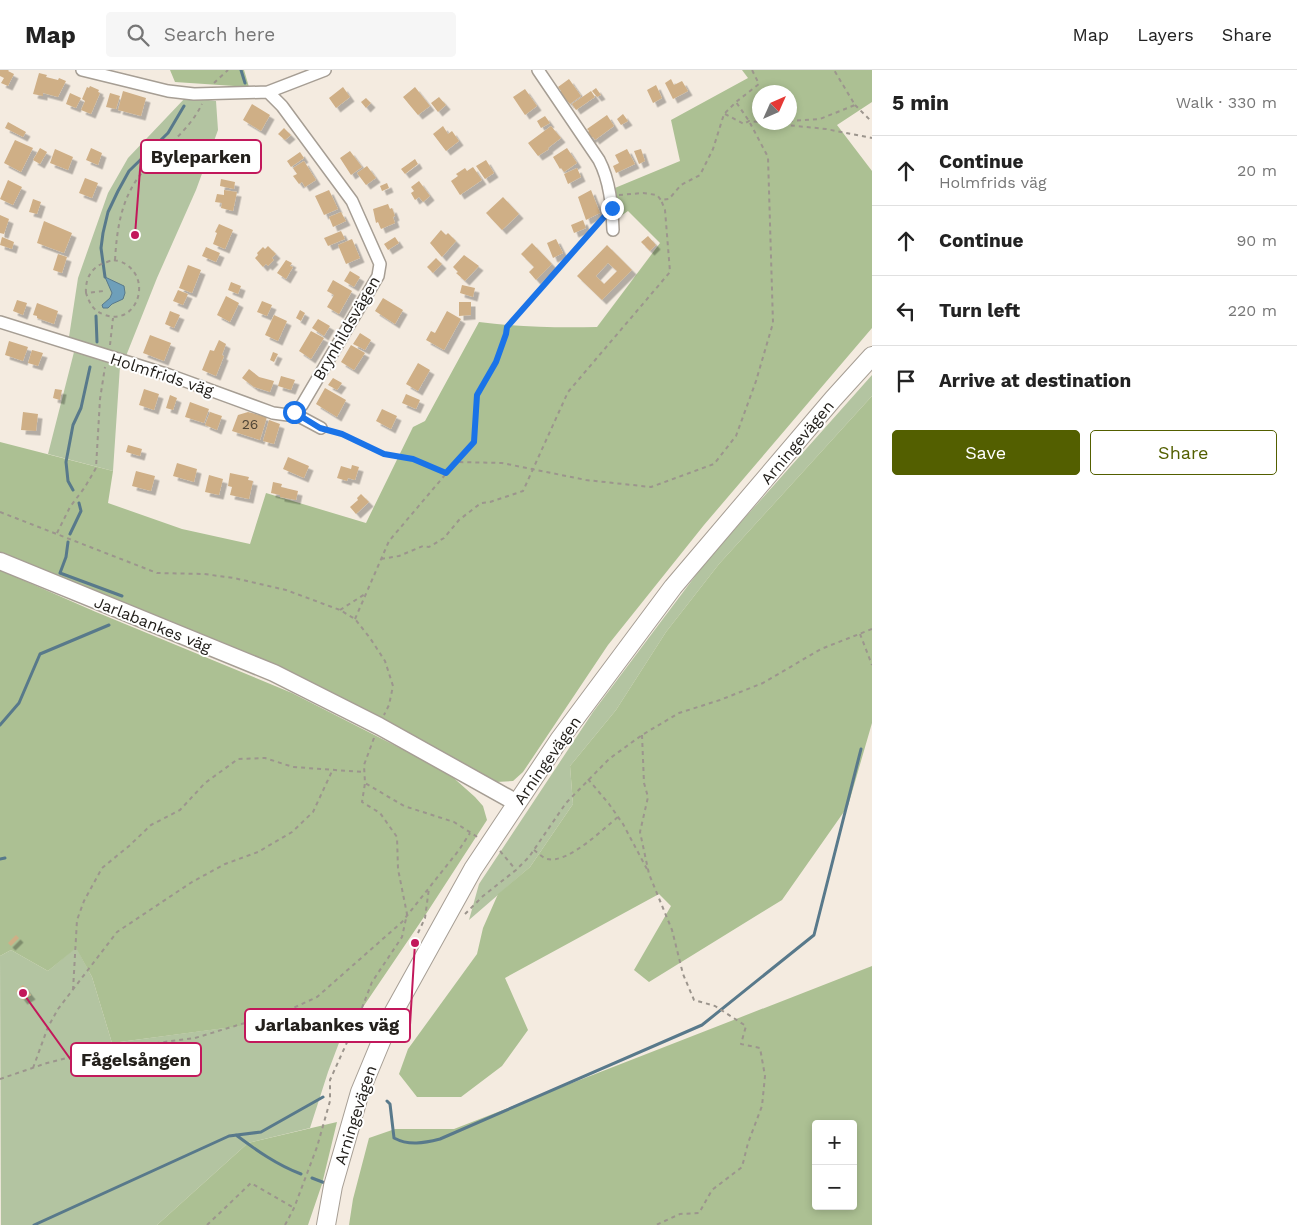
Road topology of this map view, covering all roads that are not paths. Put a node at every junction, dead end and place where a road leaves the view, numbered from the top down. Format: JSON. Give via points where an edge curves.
{"nodes":[{"id":1,"x":82,"y":70,"type":"edge"},
{"id":2,"x":325,"y":70,"type":"edge"},
{"id":3,"x":538,"y":70,"type":"edge"},
{"id":4,"x":268,"y":92,"type":"junction"},
{"id":5,"x":613,"y":230,"type":"dead end"},
{"id":6,"x":0,"y":322,"type":"edge"},
{"id":7,"x":872,"y":356,"type":"edge"},
{"id":8,"x":294,"y":412,"type":"junction"},
{"id":9,"x":320,"y":428,"type":"road end"},
{"id":10,"x":0,"y":561,"type":"edge"},
{"id":11,"x":517,"y":803,"type":"junction"},
{"id":12,"x":326,"y":1225,"type":"edge"}],
"edges":[{"from":1,"to":4,"type":"street","via":[[168,91],[206,94]]},
{"from":2,"to":4,"type":"street"},
{"from":3,"to":5,"type":"street","via":[[599,160],[605,173]]},
{"from":4,"to":8,"type":"street","name":"Brynhildsvägen","via":[[282,106],[352,201],[380,264],[378,276],[302,405]]},
{"from":6,"to":8,"type":"street","name":"Holmfrids väg","via":[[169,375],[273,413],[288,415]]},
{"from":7,"to":11,"type":"main road","name":"Arningevägen","via":[[673,587],[559,740]]},
{"from":8,"to":9,"type":"street"},
{"from":10,"to":11,"type":"main road","name":"Jarlabankes väg","via":[[274,673],[379,726]]},
{"from":11,"to":12,"type":"main road","name":"Arningevägen","via":[[473,869],[392,1015],[360,1092],[333,1186]]}]}
